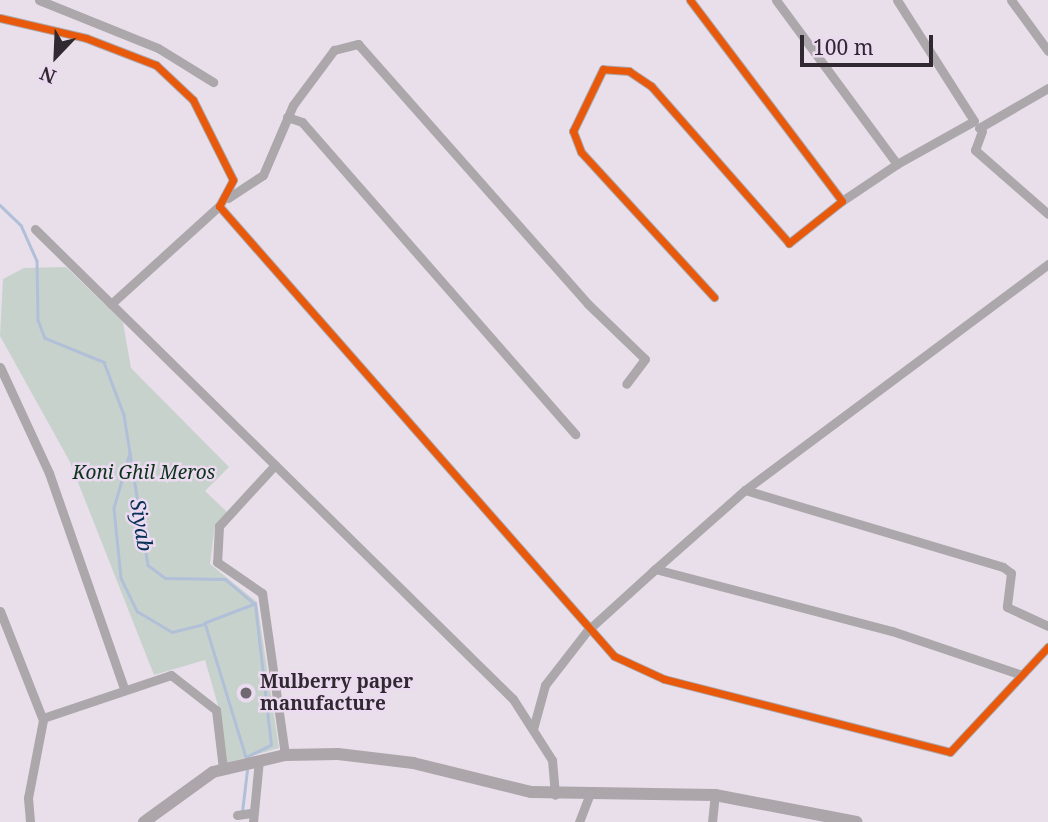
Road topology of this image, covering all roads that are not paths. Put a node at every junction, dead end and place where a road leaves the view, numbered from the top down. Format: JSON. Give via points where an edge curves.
{"nodes":[{"id":1,"x":39,"y":0,"type":"edge"},
{"id":2,"x":690,"y":0,"type":"edge"},
{"id":3,"x":776,"y":0,"type":"edge"},
{"id":4,"x":897,"y":0,"type":"edge"},
{"id":5,"x":1011,"y":0,"type":"edge"},
{"id":6,"x":0,"y":18,"type":"edge"},
{"id":7,"x":1048,"y":51,"type":"edge"},
{"id":8,"x":213,"y":82,"type":"dead end"},
{"id":9,"x":1048,"y":88,"type":"edge"},
{"id":10,"x":287,"y":117,"type":"junction"},
{"id":11,"x":974,"y":121,"type":"junction"},
{"id":12,"x":982,"y":131,"type":"junction"},
{"id":13,"x":897,"y":164,"type":"junction"},
{"id":14,"x":228,"y":198,"type":"junction"},
{"id":15,"x":842,"y":201,"type":"junction"},
{"id":16,"x":219,"y":206,"type":"junction"},
{"id":17,"x":1048,"y":214,"type":"edge"},
{"id":18,"x":35,"y":229,"type":"dead end"},
{"id":19,"x":1048,"y":264,"type":"edge"},
{"id":20,"x":714,"y":297,"type":"dead end"},
{"id":21,"x":111,"y":304,"type":"junction"},
{"id":22,"x":0,"y":367,"type":"edge"},
{"id":23,"x":626,"y":384,"type":"dead end"},
{"id":24,"x":575,"y":434,"type":"dead end"},
{"id":25,"x":275,"y":465,"type":"junction"},
{"id":26,"x":745,"y":490,"type":"junction"},
{"id":27,"x":655,"y":569,"type":"junction"},
{"id":28,"x":0,"y":611,"type":"edge"},
{"id":29,"x":1048,"y":626,"type":"edge"},
{"id":30,"x":587,"y":631,"type":"junction"},
{"id":31,"x":1048,"y":647,"type":"edge"},
{"id":32,"x":1022,"y":675,"type":"junction"},
{"id":33,"x":124,"y":688,"type":"junction"},
{"id":34,"x":43,"y":718,"type":"junction"},
{"id":35,"x":537,"y":741,"type":"junction"},
{"id":36,"x":285,"y":755,"type":"junction"},
{"id":37,"x":259,"y":760,"type":"junction"},
{"id":38,"x":228,"y":767,"type":"junction"},
{"id":39,"x":590,"y":794,"type":"junction"},
{"id":40,"x":715,"y":794,"type":"junction"},
{"id":41,"x":555,"y":795,"type":"junction"},
{"id":42,"x":237,"y":815,"type":"dead end"},
{"id":43,"x":251,"y":816,"type":"edge"},
{"id":44,"x":30,"y":822,"type":"edge"},
{"id":45,"x":144,"y":822,"type":"edge"},
{"id":46,"x":579,"y":822,"type":"edge"},
{"id":47,"x":712,"y":822,"type":"edge"},
{"id":48,"x":856,"y":822,"type":"edge"}],
"edges":[{"from":1,"to":8,"type":"street","via":[[158,48]]},
{"from":2,"to":15,"type":"street"},
{"from":3,"to":13,"type":"street"},
{"from":4,"to":11,"type":"street"},
{"from":5,"to":7,"type":"street"},
{"from":6,"to":14,"type":"street","via":[[86,38],[156,65],[192,100],[233,180]]},
{"from":9,"to":12,"type":"street"},
{"from":10,"to":14,"type":"street","via":[[263,176]]},
{"from":10,"to":23,"type":"street","via":[[334,50],[358,44],[588,304],[645,359]]},
{"from":10,"to":24,"type":"street","via":[[302,122]]},
{"from":11,"to":12,"type":"street"},
{"from":11,"to":13,"type":"street"},
{"from":12,"to":17,"type":"street","via":[[975,150]]},
{"from":13,"to":15,"type":"street"},
{"from":14,"to":16,"type":"street"},
{"from":15,"to":20,"type":"street","via":[[789,243],[652,86],[629,71],[603,69],[573,131],[581,152]]},
{"from":16,"to":21,"type":"street"},
{"from":16,"to":30,"type":"street"},
{"from":18,"to":21,"type":"street"},
{"from":19,"to":26,"type":"street"},
{"from":21,"to":25,"type":"street"},
{"from":22,"to":33,"type":"street","via":[[49,473]]},
{"from":25,"to":35,"type":"street","via":[[513,699]]},
{"from":25,"to":36,"type":"street","via":[[219,526],[217,562],[262,593]]},
{"from":26,"to":27,"type":"street"},
{"from":26,"to":29,"type":"street","via":[[1003,567],[1011,573],[1007,607]]},
{"from":27,"to":30,"type":"street"},
{"from":27,"to":32,"type":"street","via":[[891,631]]},
{"from":28,"to":34,"type":"street"},
{"from":30,"to":32,"type":"street","via":[[614,656],[664,679],[950,752]]},
{"from":30,"to":35,"type":"street","via":[[536,702]]},
{"from":31,"to":32,"type":"street"},
{"from":33,"to":34,"type":"street"},
{"from":33,"to":38,"type":"street","via":[[171,675],[190,686],[216,710]]},
{"from":34,"to":44,"type":"street","via":[[28,797]]},
{"from":35,"to":41,"type":"street","via":[[552,760]]},
{"from":36,"to":37,"type":"main road"},
{"from":36,"to":41,"type":"main road","via":[[414,763]]},
{"from":37,"to":38,"type":"main road"},
{"from":37,"to":43,"type":"street"},
{"from":38,"to":45,"type":"main road"},
{"from":39,"to":40,"type":"main road"},
{"from":39,"to":41,"type":"main road"},
{"from":39,"to":46,"type":"street"},
{"from":40,"to":47,"type":"street"},
{"from":40,"to":48,"type":"main road"},
{"from":42,"to":43,"type":"street"}]}
